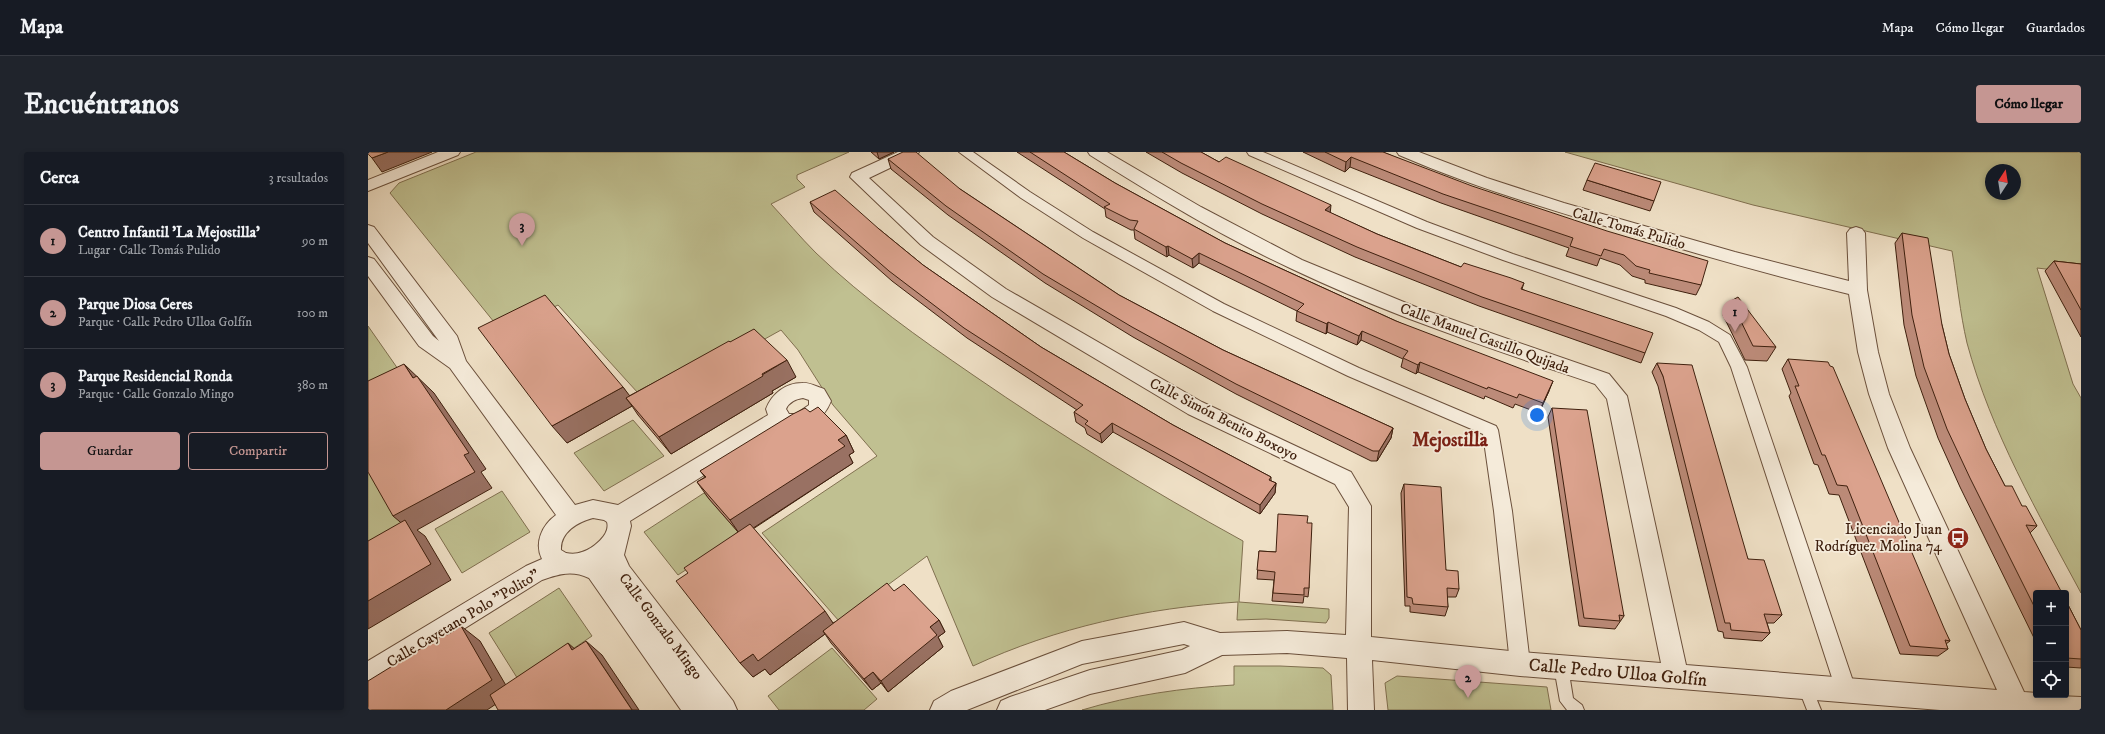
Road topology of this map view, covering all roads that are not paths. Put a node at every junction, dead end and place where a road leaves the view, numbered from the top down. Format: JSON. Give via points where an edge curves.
{"nodes":[{"id":1,"x":452,"y":152,"type":"edge"},
{"id":2,"x":911,"y":152,"type":"edge"},
{"id":3,"x":965,"y":152,"type":"edge"},
{"id":4,"x":1096,"y":152,"type":"edge"},
{"id":5,"x":1253,"y":152,"type":"edge"},
{"id":6,"x":1405,"y":152,"type":"edge"},
{"id":7,"x":368,"y":186,"type":"edge"},
{"id":8,"x":368,"y":231,"type":"edge"},
{"id":9,"x":1856,"y":233,"type":"dead end"},
{"id":10,"x":368,"y":263,"type":"edge"},
{"id":11,"x":1858,"y":290,"type":"junction"},
{"id":12,"x":457,"y":364,"type":"junction"},
{"id":13,"x":779,"y":418,"type":"dead end"},
{"id":14,"x":571,"y":517,"type":"junction"},
{"id":15,"x":617,"y":527,"type":"junction"},
{"id":16,"x":563,"y":559,"type":"junction"},
{"id":17,"x":1220,"y":644,"type":"junction"},
{"id":18,"x":1359,"y":647,"type":"junction"},
{"id":19,"x":368,"y":660,"type":"edge"},
{"id":20,"x":1520,"y":664,"type":"junction"},
{"id":21,"x":1561,"y":667,"type":"junction"},
{"id":22,"x":368,"y":675,"type":"edge"},
{"id":23,"x":1676,"y":676,"type":"junction"},
{"id":24,"x":1805,"y":687,"type":"junction"},
{"id":25,"x":1846,"y":690,"type":"junction"},
{"id":26,"x":2017,"y":707,"type":"edge"},
{"id":27,"x":2081,"y":709,"type":"edge"},
{"id":28,"x":696,"y":710,"type":"edge"},
{"id":29,"x":724,"y":710,"type":"edge"},
{"id":30,"x":943,"y":710,"type":"edge"},
{"id":31,"x":1010,"y":710,"type":"edge"},
{"id":32,"x":1361,"y":710,"type":"edge"},
{"id":33,"x":1577,"y":710,"type":"edge"},
{"id":34,"x":1814,"y":710,"type":"edge"}],
"edges":[{"from":1,"to":7,"type":"street"},
{"from":2,"to":18,"type":"street","name":"Calle Simón Benito Boxoyo","via":[[858,176],[927,241],[999,293],[1195,408],[1343,478],[1360,506]]},
{"from":3,"to":20,"type":"street","via":[[1012,187],[1098,241],[1213,304],[1390,389],[1490,430],[1503,510]]},
{"from":4,"to":23,"type":"street","name":"Calle Manuel Castillo Quijada","via":[[1190,208],[1296,264],[1429,320],[1602,379],[1617,396]]},
{"from":5,"to":25,"type":"street","via":[[1331,188],[1422,225],[1671,312],[1704,326],[1725,339],[1739,367]]},
{"from":6,"to":11,"type":"street","name":"Calle Tomás Pulido","via":[[1547,204],[1674,242]]},
{"from":8,"to":12,"type":"street","via":[[450,341]]},
{"from":9,"to":11,"type":"street"},
{"from":10,"to":12,"type":"street","via":[[426,341]]},
{"from":11,"to":26,"type":"street","via":[[1868,352],[1879,394],[1899,448]]},
{"from":12,"to":14,"type":"street"},
{"from":13,"to":15,"type":"street"},
{"from":14,"to":15,"type":"street","via":[[582,512],[603,509],[612,512]]},
{"from":14,"to":16,"type":"street","via":[[554,533],[549,542]]},
{"from":15,"to":16,"type":"street","via":[[602,554]]},
{"from":15,"to":29,"type":"street","name":"Calle Gonzalo Mingo","via":[[612,555],[620,573]]},
{"from":16,"to":19,"type":"street","name":"Calle Cayetano Polo \"Polito\""},
{"from":16,"to":22,"type":"street","name":"Calle Cayetano Polo \"Polito\"","via":[[534,573]]},
{"from":16,"to":28,"type":"street","name":"Calle Gonzalo Mingo","via":[[597,571]]},
{"from":17,"to":18,"type":"street","name":"Calle Pedro Ulloa Golfín","via":[[1287,642]]},
{"from":17,"to":30,"type":"street","name":"Calle Pedro Ulloa Golfín","via":[[1184,633],[1082,653],[960,700]]},
{"from":17,"to":31,"type":"street","name":"Calle Pedro Ulloa Golfín","via":[[1185,661],[1090,682]]},
{"from":18,"to":20,"type":"street","name":"Calle Pedro Ulloa Golfín"},
{"from":18,"to":32,"type":"street","name":"Calle Simón Benito Boxoyo"},
{"from":20,"to":21,"type":"street","name":"Calle Pedro Ulloa Golfín"},
{"from":21,"to":23,"type":"street","name":"Calle Pedro Ulloa Golfín"},
{"from":21,"to":33,"type":"lane","via":[[1567,701]]},
{"from":23,"to":24,"type":"street","name":"Calle Pedro Ulloa Golfín"},
{"from":24,"to":25,"type":"street","name":"Calle Pedro Ulloa Golfín"},
{"from":24,"to":34,"type":"lane"},
{"from":25,"to":26,"type":"street","name":"Calle Pedro Ulloa Golfín"},
{"from":26,"to":27,"type":"street","name":"Calle Pedro Ulloa Golfín"}]}
